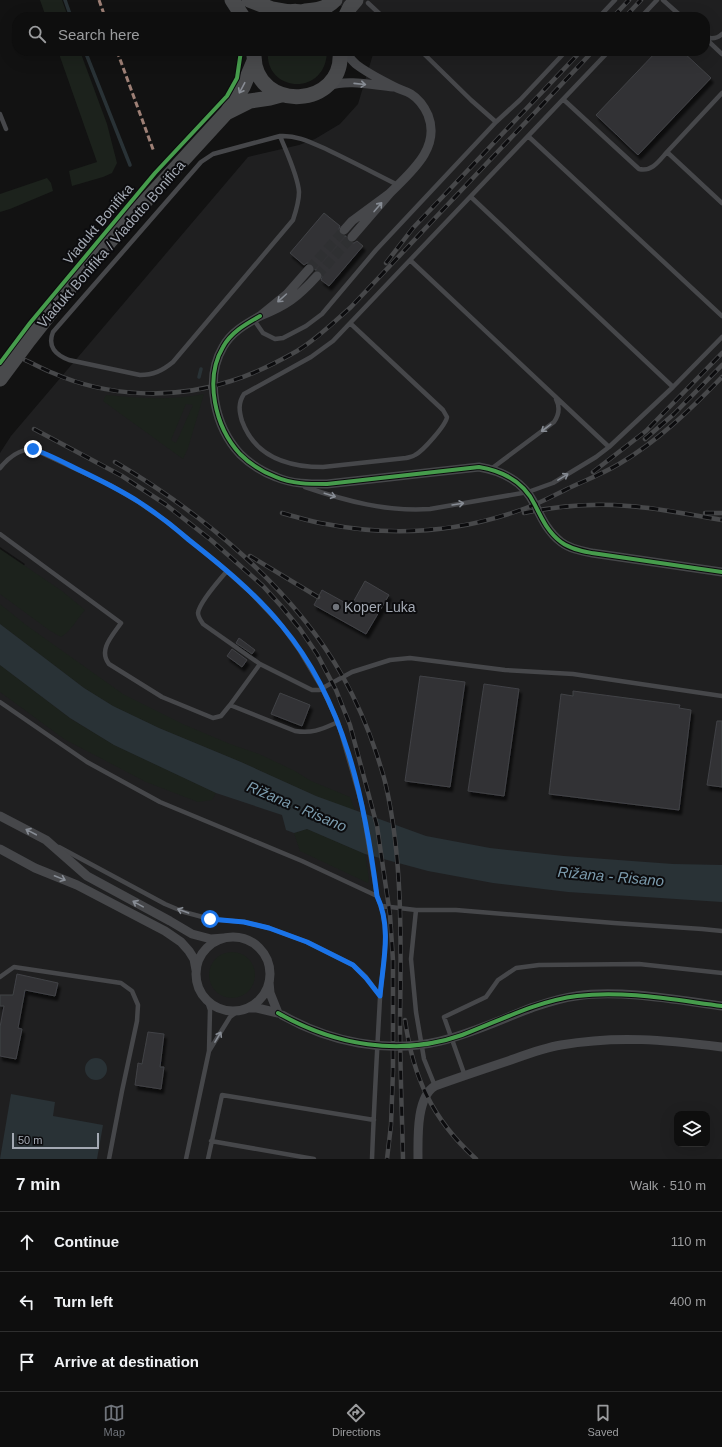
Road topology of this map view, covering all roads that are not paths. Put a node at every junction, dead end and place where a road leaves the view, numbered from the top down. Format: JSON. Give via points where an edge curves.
{"nodes":[{"id":1,"x":232,"y":0,"type":"edge"},
{"id":2,"x":248,"y":0,"type":"edge"},
{"id":3,"x":335,"y":0,"type":"edge"},
{"id":4,"x":615,"y":0,"type":"edge"},
{"id":5,"x":657,"y":0,"type":"edge"},
{"id":6,"x":663,"y":0,"type":"edge"},
{"id":7,"x":362,"y":2,"type":"edge"},
{"id":8,"x":240,"y":12,"type":"edge"},
{"id":9,"x":285,"y":12,"type":"edge"},
{"id":10,"x":299,"y":12,"type":"edge"},
{"id":11,"x":348,"y":12,"type":"edge"},
{"id":12,"x":377,"y":12,"type":"edge"},
{"id":13,"x":604,"y":12,"type":"edge"},
{"id":14,"x":646,"y":12,"type":"edge"},
{"id":15,"x":676,"y":12,"type":"edge"},
{"id":16,"x":722,"y":34,"type":"edge"},
{"id":17,"x":710,"y":38,"type":"edge"},
{"id":18,"x":710,"y":42,"type":"edge"},
{"id":19,"x":722,"y":54,"type":"edge"},
{"id":20,"x":254,"y":56,"type":"edge"},
{"id":21,"x":340,"y":56,"type":"edge"},
{"id":22,"x":349,"y":56,"type":"edge"},
{"id":23,"x":426,"y":56,"type":"edge"},
{"id":24,"x":561,"y":56,"type":"edge"},
{"id":25,"x":604,"y":56,"type":"edge"},
{"id":26,"x":325,"y":88,"type":"junction"},
{"id":27,"x":396,"y":88,"type":"junction"},
{"id":28,"x":722,"y":93,"type":"edge"},
{"id":29,"x":281,"y":95,"type":"junction"},
{"id":30,"x":564,"y":100,"type":"junction"},
{"id":31,"x":227,"y":112,"type":"junction"},
{"id":32,"x":0,"y":114,"type":"edge"},
{"id":33,"x":496,"y":122,"type":"junction"},
{"id":34,"x":6,"y":129,"type":"dead end"},
{"id":35,"x":280,"y":136,"type":"junction"},
{"id":36,"x":528,"y":136,"type":"junction"},
{"id":37,"x":667,"y":152,"type":"junction"},
{"id":38,"x":398,"y":185,"type":"junction"},
{"id":39,"x":390,"y":193,"type":"junction"},
{"id":40,"x":471,"y":197,"type":"junction"},
{"id":41,"x":722,"y":203,"type":"edge"},
{"id":42,"x":344,"y":230,"type":"tunnel mouth"},
{"id":43,"x":352,"y":237,"type":"tunnel mouth"},
{"id":44,"x":411,"y":261,"type":"junction"},
{"id":45,"x":309,"y":269,"type":"tunnel mouth"},
{"id":46,"x":317,"y":276,"type":"tunnel mouth"},
{"id":47,"x":722,"y":316,"type":"edge"},
{"id":48,"x":257,"y":318,"type":"junction"},
{"id":49,"x":351,"y":324,"type":"junction"},
{"id":50,"x":722,"y":337,"type":"edge"},
{"id":51,"x":0,"y":379,"type":"edge"},
{"id":52,"x":673,"y":387,"type":"junction"},
{"id":53,"x":554,"y":395,"type":"junction"},
{"id":54,"x":609,"y":447,"type":"junction"},
{"id":55,"x":0,"y":468,"type":"edge"},
{"id":56,"x":491,"y":469,"type":"junction"},
{"id":57,"x":293,"y":483,"type":"junction"},
{"id":58,"x":528,"y":492,"type":"junction"},
{"id":59,"x":0,"y":534,"type":"edge"},
{"id":60,"x":227,"y":571,"type":"junction"},
{"id":61,"x":722,"y":572,"type":"edge"},
{"id":62,"x":260,"y":664,"type":"junction"},
{"id":63,"x":322,"y":688,"type":"junction"},
{"id":64,"x":722,"y":696,"type":"edge"},
{"id":65,"x":0,"y":702,"type":"edge"},
{"id":66,"x":230,"y":705,"type":"junction"},
{"id":67,"x":338,"y":722,"type":"junction"},
{"id":68,"x":0,"y":816,"type":"edge"},
{"id":69,"x":46,"y":840,"type":"junction"},
{"id":70,"x":0,"y":849,"type":"edge"},
{"id":71,"x":377,"y":896,"type":"junction"},
{"id":72,"x":382,"y":906,"type":"junction"},
{"id":73,"x":416,"y":910,"type":"junction"},
{"id":74,"x":722,"y":931,"type":"edge"},
{"id":75,"x":224,"y":938,"type":"junction"},
{"id":76,"x":196,"y":970,"type":"junction"},
{"id":77,"x":722,"y":972,"type":"edge"},
{"id":78,"x":0,"y":977,"type":"edge"},
{"id":79,"x":269,"y":981,"type":"junction"},
{"id":80,"x":380,"y":996,"type":"junction"},
{"id":81,"x":207,"y":1001,"type":"junction"},
{"id":82,"x":722,"y":1006,"type":"edge"},
{"id":83,"x":242,"y":1010,"type":"junction"},
{"id":84,"x":280,"y":1014,"type":"junction"},
{"id":85,"x":722,"y":1047,"type":"edge"},
{"id":86,"x":209,"y":1051,"type":"junction"},
{"id":87,"x":465,"y":1076,"type":"junction"},
{"id":88,"x":435,"y":1086,"type":"junction"},
{"id":89,"x":374,"y":1120,"type":"junction"},
{"id":90,"x":211,"y":1141,"type":"junction"},
{"id":91,"x":288,"y":1157,"type":"edge"},
{"id":92,"x":109,"y":1159,"type":"edge"},
{"id":93,"x":186,"y":1159,"type":"edge"},
{"id":94,"x":208,"y":1159,"type":"edge"},
{"id":95,"x":314,"y":1159,"type":"edge"},
{"id":96,"x":372,"y":1159,"type":"edge"},
{"id":97,"x":418,"y":1159,"type":"edge"}],
"edges":[{"from":1,"to":8,"type":"main road"},
{"from":2,"to":9,"type":"main road"},
{"from":3,"to":10,"type":"main road","via":[[320,10]]},
{"from":4,"to":13,"type":"lane"},
{"from":5,"to":14,"type":"lane"},
{"from":6,"to":15,"type":"lane"},
{"from":7,"to":11,"type":"main road","via":[[350,7]]},
{"from":7,"to":12,"type":"lane"},
{"from":16,"to":17,"type":"lane"},
{"from":18,"to":19,"type":"lane"},
{"from":20,"to":29,"type":"main road","via":[[257,72],[263,82]]},
{"from":20,"to":31,"type":"main road","one_way":true,"via":[[243,86]]},
{"from":21,"to":26,"type":"main road","via":[[336,73]]},
{"from":22,"to":27,"type":"street","via":[[357,65]]},
{"from":23,"to":33,"type":"lane"},
{"from":24,"to":33,"type":"lane"},
{"from":25,"to":30,"type":"lane"},
{"from":26,"to":27,"type":"street","one_way":true,"via":[[346,82]]},
{"from":26,"to":29,"type":"main road","via":[[304,97]]},
{"from":27,"to":38,"type":"street","via":[[418,100],[425,108],[431,126],[428,150]]},
{"from":28,"to":37,"type":"lane"},
{"from":29,"to":31,"type":"main road","via":[[250,101]]},
{"from":30,"to":36,"type":"lane"},
{"from":30,"to":37,"type":"lane","via":[[639,169],[649,169]]},
{"from":31,"to":51,"type":"main road","name":"Viadukt Bonifika / Viadotto Bonifica","via":[[124,225]]},
{"from":32,"to":34,"type":"lane"},
{"from":33,"to":48,"type":"lane","via":[[376,250],[322,314],[293,334],[275,339],[263,333]]},
{"from":35,"to":35,"type":"lane","via":[[213,154],[201,162],[53,332],[50,339],[55,352],[69,360],[140,376],[157,373],[172,362],[293,220],[299,192]]},
{"from":35,"to":38,"type":"lane","via":[[290,135],[306,140]]},
{"from":36,"to":40,"type":"lane"},
{"from":36,"to":47,"type":"lane"},
{"from":37,"to":41,"type":"lane"},
{"from":38,"to":39,"type":"street"},
{"from":39,"to":42,"type":"street"},
{"from":43,"to":39,"type":"street","one_way":true},
{"from":40,"to":44,"type":"lane"},
{"from":40,"to":52,"type":"lane"},
{"from":44,"to":49,"type":"lane"},
{"from":44,"to":53,"type":"lane"},
{"from":45,"to":48,"type":"street","one_way":true,"via":[[287,294]]},
{"from":46,"to":48,"type":"street","via":[[294,299],[279,309]]},
{"from":48,"to":57,"type":"street","via":[[234,333],[223,345],[213,377],[218,415],[224,430],[240,454],[264,471]]},
{"from":49,"to":49,"type":"lane","via":[[310,357],[249,391],[241,399],[240,410],[246,430],[254,442],[273,457],[296,466],[309,467],[406,458],[421,451],[445,425],[448,417],[443,410]]},
{"from":50,"to":52,"type":"lane"},
{"from":52,"to":54,"type":"lane"},
{"from":53,"to":54,"type":"lane"},
{"from":53,"to":56,"type":"lane","one_way":true,"via":[[558,401],[558,412],[554,422]]},
{"from":58,"to":54,"type":"lane","one_way":true,"via":[[553,483]]},
{"from":55,"to":60,"type":"lane","via":[[21,451],[40,451],[138,501]]},
{"from":56,"to":57,"type":"street","via":[[479,467],[327,484]]},
{"from":56,"to":58,"type":"street","via":[[503,473]]},
{"from":57,"to":58,"type":"lane","one_way":true,"via":[[355,502],[404,509],[430,509]]},
{"from":58,"to":61,"type":"street","via":[[553,536],[573,548]]},
{"from":59,"to":66,"type":"lane","via":[[121,623],[104,650],[109,664],[162,697],[208,717],[221,716]]},
{"from":60,"to":62,"type":"lane","via":[[201,606],[199,617],[204,624]]},
{"from":60,"to":63,"type":"lane","via":[[282,626],[300,650]]},
{"from":62,"to":63,"type":"lane","via":[[308,689]]},
{"from":62,"to":66,"type":"lane"},
{"from":63,"to":64,"type":"lane","via":[[352,672],[390,660],[410,658],[505,670],[573,674]]},
{"from":63,"to":67,"type":"lane"},
{"from":65,"to":71,"type":"lane","via":[[87,762],[160,802],[302,861]]},
{"from":66,"to":67,"type":"lane","via":[[295,731],[318,731]]},
{"from":67,"to":71,"type":"lane","via":[[362,805]]},
{"from":69,"to":68,"type":"street","one_way":true},
{"from":75,"to":69,"type":"street","one_way":true,"via":[[211,939],[192,934],[87,876]]},
{"from":80,"to":69,"type":"lane","one_way":true,"via":[[353,965],[307,942],[269,928],[244,922],[210,919],[184,912]]},
{"from":70,"to":76,"type":"street","one_way":true,"via":[[35,868],[77,885],[165,931],[189,951]]},
{"from":71,"to":72,"type":"lane"},
{"from":72,"to":73,"type":"lane"},
{"from":72,"to":80,"type":"lane","via":[[386,928]]},
{"from":73,"to":74,"type":"lane","via":[[456,910]]},
{"from":73,"to":88,"type":"lane","via":[[411,958],[416,1012],[424,1059]]},
{"from":75,"to":76,"type":"street","via":[[214,941],[207,947],[200,957]]},
{"from":75,"to":79,"type":"street","via":[[245,939],[262,951],[270,970]]},
{"from":76,"to":81,"type":"street","via":[[198,987]]},
{"from":77,"to":87,"type":"lane","via":[[639,964],[539,965],[516,968],[498,980],[486,997],[444,1017]]},
{"from":78,"to":92,"type":"lane","via":[[14,967],[121,983],[132,991],[138,1005],[136,1020]]},
{"from":79,"to":83,"type":"street","via":[[260,999]]},
{"from":79,"to":84,"type":"street","via":[[270,993]]},
{"from":80,"to":89,"type":"lane"},
{"from":81,"to":83,"type":"street","via":[[221,1009]]},
{"from":81,"to":86,"type":"lane","via":[[210,1010]]},
{"from":82,"to":84,"type":"street","bridge":true,"via":[[604,994],[577,996],[531,1008],[441,1041],[405,1046],[345,1041],[309,1029]]},
{"from":83,"to":84,"type":"street","via":[[257,1008]]},
{"from":86,"to":83,"type":"lane","one_way":true,"via":[[230,1016]]},
{"from":85,"to":87,"type":"street","via":[[650,1039],[584,1042],[538,1051]]},
{"from":86,"to":93,"type":"lane"},
{"from":87,"to":88,"type":"street"},
{"from":88,"to":97,"type":"street","via":[[429,1091],[424,1102],[419,1129]]},
{"from":89,"to":90,"type":"lane","via":[[222,1095]]},
{"from":89,"to":96,"type":"lane"},
{"from":90,"to":91,"type":"lane"},
{"from":90,"to":94,"type":"lane"},
{"from":91,"to":95,"type":"lane"}]}
